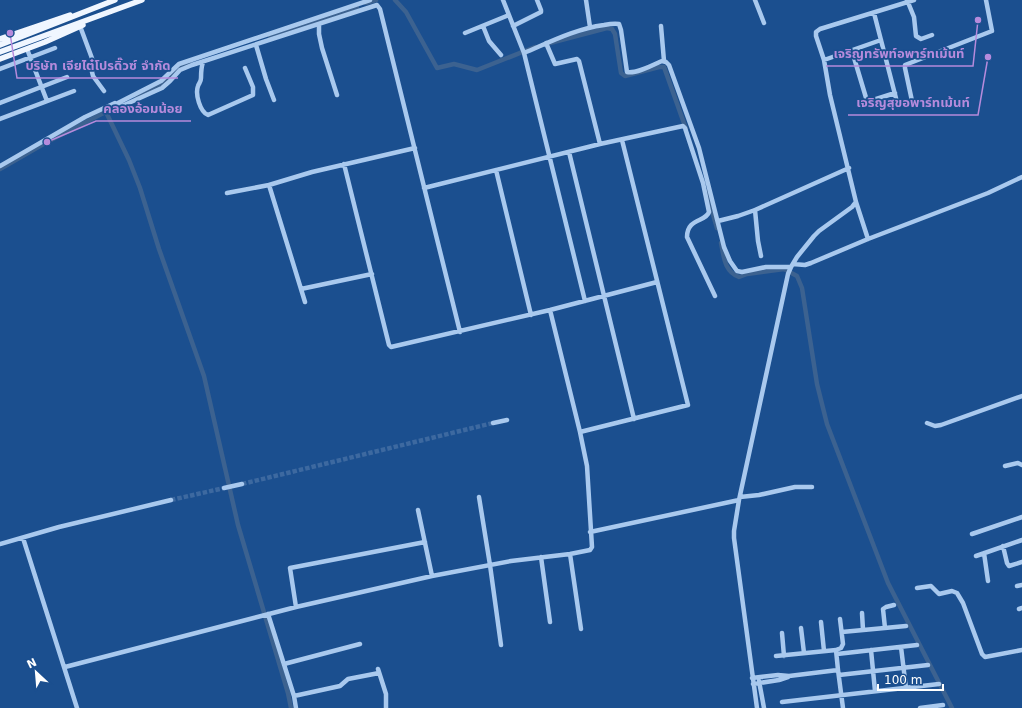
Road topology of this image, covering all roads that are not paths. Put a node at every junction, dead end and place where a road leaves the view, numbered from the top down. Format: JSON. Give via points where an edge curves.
{"nodes":[{"id":1,"x":115,"y":0,"type":"edge"},
{"id":2,"x":142,"y":0,"type":"edge"},
{"id":3,"x":371,"y":0,"type":"edge"},
{"id":4,"x":503,"y":0,"type":"edge"},
{"id":5,"x":537,"y":0,"type":"edge"},
{"id":6,"x":586,"y":0,"type":"edge"},
{"id":7,"x":755,"y":0,"type":"edge"},
{"id":8,"x":914,"y":0,"type":"edge"},
{"id":9,"x":986,"y":0,"type":"edge"},
{"id":10,"x":908,"y":1,"type":"edge"},
{"id":11,"x":97,"y":7,"type":"junction"},
{"id":12,"x":369,"y":7,"type":"junction"},
{"id":13,"x":874,"y":13,"type":"junction"},
{"id":14,"x":100,"y":15,"type":"junction"},
{"id":15,"x":509,"y":15,"type":"junction"},
{"id":16,"x":764,"y":23,"type":"dead end"},
{"id":17,"x":319,"y":25,"type":"junction"},
{"id":18,"x":80,"y":26,"type":"junction"},
{"id":19,"x":483,"y":26,"type":"junction"},
{"id":20,"x":513,"y":26,"type":"junction"},
{"id":21,"x":661,"y":26,"type":"dead end"},
{"id":22,"x":590,"y":27,"type":"junction"},
{"id":23,"x":465,"y":33,"type":"dead end"},
{"id":24,"x":932,"y":35,"type":"dead end"},
{"id":25,"x":0,"y":39,"type":"edge"},
{"id":26,"x":881,"y":40,"type":"junction"},
{"id":27,"x":546,"y":43,"type":"junction"},
{"id":28,"x":0,"y":45,"type":"edge"},
{"id":29,"x":256,"y":45,"type":"junction"},
{"id":30,"x":55,"y":48,"type":"dead end"},
{"id":31,"x":27,"y":49,"type":"junction"},
{"id":32,"x":523,"y":51,"type":"junction"},
{"id":33,"x":852,"y":51,"type":"junction"},
{"id":34,"x":0,"y":52,"type":"edge"},
{"id":35,"x":501,"y":55,"type":"dead end"},
{"id":36,"x":30,"y":58,"type":"junction"},
{"id":37,"x":0,"y":59,"type":"edge"},
{"id":38,"x":824,"y":60,"type":"junction"},
{"id":39,"x":664,"y":61,"type":"junction"},
{"id":40,"x":203,"y":62,"type":"junction"},
{"id":41,"x":245,"y":68,"type":"dead end"},
{"id":42,"x":0,"y":69,"type":"edge"},
{"id":43,"x":67,"y":77,"type":"dead end"},
{"id":44,"x":41,"y":87,"type":"junction"},
{"id":45,"x":104,"y":91,"type":"dead end"},
{"id":46,"x":74,"y":92,"type":"dead end"},
{"id":47,"x":894,"y":93,"type":"junction"},
{"id":48,"x":338,"y":95,"type":"dead end"},
{"id":49,"x":274,"y":100,"type":"dead end"},
{"id":50,"x":47,"y":101,"type":"junction"},
{"id":51,"x":912,"y":101,"type":"dead end"},
{"id":52,"x":0,"y":102,"type":"edge"},
{"id":53,"x":118,"y":105,"type":"junction"},
{"id":54,"x":898,"y":106,"type":"dead end"},
{"id":55,"x":0,"y":119,"type":"edge"},
{"id":56,"x":622,"y":140,"type":"junction"},
{"id":57,"x":600,"y":144,"type":"junction"},
{"id":58,"x":415,"y":148,"type":"junction"},
{"id":59,"x":569,"y":152,"type":"junction"},
{"id":60,"x":549,"y":158,"type":"junction"},
{"id":61,"x":344,"y":164,"type":"junction"},
{"id":62,"x":0,"y":166,"type":"edge"},
{"id":63,"x":849,"y":168,"type":"junction"},
{"id":64,"x":496,"y":170,"type":"junction"},
{"id":65,"x":1021,"y":179,"type":"edge"},
{"id":66,"x":269,"y":185,"type":"junction"},
{"id":67,"x":424,"y":188,"type":"junction"},
{"id":68,"x":227,"y":193,"type":"dead end"},
{"id":69,"x":856,"y":202,"type":"junction"},
{"id":70,"x":755,"y":210,"type":"junction"},
{"id":71,"x":718,"y":221,"type":"junction"},
{"id":72,"x":868,"y":239,"type":"junction"},
{"id":73,"x":761,"y":256,"type":"dead end"},
{"id":74,"x":791,"y":266,"type":"junction"},
{"id":75,"x":372,"y":274,"type":"junction"},
{"id":76,"x":657,"y":282,"type":"junction"},
{"id":77,"x":301,"y":289,"type":"junction"},
{"id":78,"x":605,"y":296,"type":"junction"},
{"id":79,"x":715,"y":296,"type":"dead end"},
{"id":80,"x":585,"y":301,"type":"junction"},
{"id":81,"x":305,"y":302,"type":"dead end"},
{"id":82,"x":550,"y":310,"type":"junction"},
{"id":83,"x":531,"y":315,"type":"junction"},
{"id":84,"x":460,"y":332,"type":"junction"},
{"id":85,"x":1022,"y":396,"type":"edge"},
{"id":86,"x":634,"y":419,"type":"junction"},
{"id":87,"x":507,"y":420,"type":"dead end"},
{"id":88,"x":493,"y":423,"type":"tunnel mouth"},
{"id":89,"x":927,"y":423,"type":"dead end"},
{"id":90,"x":580,"y":432,"type":"junction"},
{"id":91,"x":1022,"y":465,"type":"edge"},
{"id":92,"x":1005,"y":466,"type":"dead end"},
{"id":93,"x":242,"y":484,"type":"tunnel mouth"},
{"id":94,"x":812,"y":487,"type":"dead end"},
{"id":95,"x":226,"y":488,"type":"tunnel mouth"},
{"id":96,"x":479,"y":497,"type":"dead end"},
{"id":97,"x":739,"y":498,"type":"junction"},
{"id":98,"x":171,"y":500,"type":"tunnel mouth"},
{"id":99,"x":418,"y":510,"type":"dead end"},
{"id":100,"x":1022,"y":517,"type":"edge"},
{"id":101,"x":590,"y":532,"type":"junction"},
{"id":102,"x":972,"y":534,"type":"dead end"},
{"id":103,"x":23,"y":538,"type":"junction"},
{"id":104,"x":1022,"y":540,"type":"edge"},
{"id":105,"x":425,"y":542,"type":"junction"},
{"id":106,"x":0,"y":544,"type":"edge"},
{"id":107,"x":1003,"y":546,"type":"junction"},
{"id":108,"x":984,"y":553,"type":"junction"},
{"id":109,"x":570,"y":554,"type":"junction"},
{"id":110,"x":976,"y":556,"type":"dead end"},
{"id":111,"x":541,"y":557,"type":"junction"},
{"id":112,"x":1022,"y":562,"type":"edge"},
{"id":113,"x":490,"y":565,"type":"junction"},
{"id":114,"x":432,"y":576,"type":"junction"},
{"id":115,"x":988,"y":581,"type":"dead end"},
{"id":116,"x":917,"y":588,"type":"dead end"},
{"id":117,"x":894,"y":605,"type":"dead end"},
{"id":118,"x":296,"y":607,"type":"junction"},
{"id":119,"x":862,"y":613,"type":"dead end"},
{"id":120,"x":266,"y":615,"type":"junction"},
{"id":121,"x":840,"y":619,"type":"dead end"},
{"id":122,"x":550,"y":622,"type":"dead end"},
{"id":123,"x":821,"y":622,"type":"dead end"},
{"id":124,"x":906,"y":626,"type":"dead end"},
{"id":125,"x":802,"y":628,"type":"dead end"},
{"id":126,"x":885,"y":628,"type":"junction"},
{"id":127,"x":580,"y":629,"type":"dead end"},
{"id":128,"x":863,"y":630,"type":"junction"},
{"id":129,"x":842,"y":632,"type":"junction"},
{"id":130,"x":782,"y":633,"type":"dead end"},
{"id":131,"x":360,"y":644,"type":"dead end"},
{"id":132,"x":501,"y":645,"type":"dead end"},
{"id":133,"x":917,"y":645,"type":"dead end"},
{"id":134,"x":901,"y":647,"type":"junction"},
{"id":135,"x":871,"y":650,"type":"junction"},
{"id":136,"x":1022,"y":650,"type":"edge"},
{"id":137,"x":824,"y":651,"type":"junction"},
{"id":138,"x":836,"y":652,"type":"junction"},
{"id":139,"x":804,"y":653,"type":"junction"},
{"id":140,"x":776,"y":656,"type":"dead end"},
{"id":141,"x":784,"y":656,"type":"junction"},
{"id":142,"x":284,"y":664,"type":"junction"},
{"id":143,"x":928,"y":665,"type":"dead end"},
{"id":144,"x":64,"y":667,"type":"junction"},
{"id":145,"x":904,"y":668,"type":"junction"},
{"id":146,"x":873,"y":671,"type":"junction"},
{"id":147,"x":838,"y":672,"type":"junction"},
{"id":148,"x":789,"y":676,"type":"junction"},
{"id":149,"x":759,"y":677,"type":"junction"},
{"id":150,"x":752,"y":678,"type":"junction"},
{"id":151,"x":760,"y":683,"type":"junction"},
{"id":152,"x":753,"y":684,"type":"junction"},
{"id":153,"x":939,"y":684,"type":"dead end"},
{"id":154,"x":906,"y":688,"type":"junction"},
{"id":155,"x":875,"y":692,"type":"junction"},
{"id":156,"x":842,"y":695,"type":"junction"},
{"id":157,"x":294,"y":696,"type":"junction"},
{"id":158,"x":782,"y":702,"type":"dead end"},
{"id":159,"x":943,"y":705,"type":"dead end"},
{"id":160,"x":77,"y":708,"type":"edge"},
{"id":161,"x":296,"y":708,"type":"edge"},
{"id":162,"x":386,"y":708,"type":"edge"},
{"id":163,"x":757,"y":708,"type":"edge"},
{"id":164,"x":764,"y":708,"type":"edge"},
{"id":165,"x":844,"y":708,"type":"edge"},
{"id":166,"x":920,"y":708,"type":"edge"}],
"edges":[{"from":1,"to":11,"type":"main road"},
{"from":2,"to":14,"type":"main road"},
{"from":3,"to":12,"type":"street"},
{"from":3,"to":53,"type":"street","via":[[179,64],[160,81]]},
{"from":4,"to":15,"type":"street"},
{"from":5,"to":20,"type":"street","via":[[540,12]]},
{"from":6,"to":22,"type":"street"},
{"from":7,"to":16,"type":"street"},
{"from":8,"to":10,"type":"street"},
{"from":9,"to":51,"type":"street","via":[[992,30],[905,65]]},
{"from":10,"to":13,"type":"street"},
{"from":10,"to":24,"type":"street","via":[[914,17],[917,38]]},
{"from":11,"to":25,"type":"main road"},
{"from":11,"to":28,"type":"main road"},
{"from":12,"to":17,"type":"street"},
{"from":12,"to":58,"type":"street","via":[[377,5],[380,9]]},
{"from":13,"to":26,"type":"street"},
{"from":13,"to":38,"type":"street","via":[[816,32]]},
{"from":14,"to":18,"type":"main road"},
{"from":14,"to":34,"type":"main road"},
{"from":15,"to":19,"type":"street"},
{"from":15,"to":20,"type":"street"},
{"from":17,"to":29,"type":"street"},
{"from":17,"to":48,"type":"street","via":[[322,48]]},
{"from":18,"to":31,"type":"main road"},
{"from":18,"to":45,"type":"street","via":[[93,61],[93,76]]},
{"from":19,"to":23,"type":"street"},
{"from":19,"to":35,"type":"street","via":[[489,41]]},
{"from":20,"to":32,"type":"street"},
{"from":21,"to":39,"type":"street"},
{"from":22,"to":27,"type":"street"},
{"from":22,"to":39,"type":"street","via":[[619,24],[627,72]]},
{"from":26,"to":33,"type":"street"},
{"from":26,"to":47,"type":"street"},
{"from":27,"to":32,"type":"street"},
{"from":27,"to":57,"type":"street","via":[[555,64],[577,59],[579,61]]},
{"from":29,"to":40,"type":"street"},
{"from":29,"to":49,"type":"street"},
{"from":30,"to":36,"type":"street"},
{"from":31,"to":36,"type":"street"},
{"from":31,"to":37,"type":"main road"},
{"from":32,"to":60,"type":"street"},
{"from":33,"to":38,"type":"street"},
{"from":33,"to":47,"type":"street","via":[[867,101]]},
{"from":36,"to":42,"type":"street"},
{"from":36,"to":44,"type":"street"},
{"from":38,"to":63,"type":"street","via":[[830,95]]},
{"from":39,"to":71,"type":"street","via":[[669,65],[699,148]]},
{"from":40,"to":41,"type":"street","via":[[197,91],[201,108],[208,115],[253,95],[253,87]]},
{"from":40,"to":53,"type":"street","via":[[180,70],[162,88],[138,100]]},
{"from":43,"to":44,"type":"street"},
{"from":44,"to":50,"type":"street"},
{"from":44,"to":52,"type":"street"},
{"from":46,"to":50,"type":"street"},
{"from":47,"to":54,"type":"street"},
{"from":50,"to":55,"type":"street"},
{"from":53,"to":62,"type":"street","via":[[85,117]]},
{"from":56,"to":57,"type":"street"},
{"from":56,"to":76,"type":"street"},
{"from":56,"to":79,"type":"street","via":[[677,127],[685,128],[709,212],[693,223],[687,237]]},
{"from":57,"to":59,"type":"street"},
{"from":58,"to":61,"type":"street"},
{"from":58,"to":67,"type":"street"},
{"from":59,"to":60,"type":"street"},
{"from":59,"to":78,"type":"street"},
{"from":60,"to":64,"type":"street"},
{"from":60,"to":80,"type":"street"},
{"from":61,"to":66,"type":"street"},
{"from":61,"to":75,"type":"street"},
{"from":63,"to":69,"type":"street"},
{"from":63,"to":70,"type":"street"},
{"from":64,"to":67,"type":"street"},
{"from":64,"to":83,"type":"street"},
{"from":65,"to":72,"type":"street"},
{"from":66,"to":68,"type":"street"},
{"from":66,"to":77,"type":"street"},
{"from":67,"to":84,"type":"street"},
{"from":69,"to":72,"type":"street"},
{"from":69,"to":74,"type":"street","via":[[814,236]]},
{"from":70,"to":71,"type":"street"},
{"from":70,"to":73,"type":"street"},
{"from":71,"to":74,"type":"street","via":[[729,258],[740,272],[771,266]]},
{"from":72,"to":74,"type":"street","via":[[811,263]]},
{"from":74,"to":97,"type":"street"},
{"from":75,"to":77,"type":"street"},
{"from":75,"to":84,"type":"street","via":[[391,347]]},
{"from":76,"to":78,"type":"street"},
{"from":76,"to":86,"type":"street","via":[[688,405]]},
{"from":77,"to":81,"type":"street"},
{"from":78,"to":80,"type":"street"},
{"from":78,"to":86,"type":"street"},
{"from":80,"to":82,"type":"street"},
{"from":82,"to":83,"type":"street"},
{"from":82,"to":90,"type":"street"},
{"from":83,"to":84,"type":"street"},
{"from":85,"to":89,"type":"street","via":[[941,425]]},
{"from":86,"to":90,"type":"street"},
{"from":87,"to":88,"type":"street"},
{"from":90,"to":101,"type":"street","via":[[587,466]]},
{"from":91,"to":92,"type":"street","via":[[1018,463]]},
{"from":93,"to":95,"type":"street"},
{"from":94,"to":97,"type":"street","via":[[795,487]]},
{"from":96,"to":113,"type":"street"},
{"from":97,"to":101,"type":"street"},
{"from":97,"to":150,"type":"street","via":[[734,538]]},
{"from":98,"to":103,"type":"street"},
{"from":99,"to":105,"type":"street"},
{"from":100,"to":102,"type":"street"},
{"from":101,"to":109,"type":"street","via":[[591,549]]},
{"from":103,"to":106,"type":"street"},
{"from":103,"to":144,"type":"street"},
{"from":104,"to":107,"type":"street"},
{"from":105,"to":114,"type":"street"},
{"from":105,"to":118,"type":"street","via":[[290,568]]},
{"from":107,"to":108,"type":"street"},
{"from":107,"to":112,"type":"street","via":[[1009,566]]},
{"from":108,"to":110,"type":"street"},
{"from":108,"to":115,"type":"street"},
{"from":109,"to":111,"type":"street"},
{"from":109,"to":127,"type":"street"},
{"from":111,"to":113,"type":"street"},
{"from":111,"to":122,"type":"street"},
{"from":113,"to":114,"type":"street"},
{"from":113,"to":132,"type":"street"},
{"from":114,"to":118,"type":"street"},
{"from":116,"to":136,"type":"street","via":[[931,586],[939,594],[952,591],[957,593],[985,657]]},
{"from":117,"to":126,"type":"street","via":[[883,610]]},
{"from":118,"to":120,"type":"street"},
{"from":119,"to":128,"type":"street"},
{"from":120,"to":142,"type":"street"},
{"from":120,"to":144,"type":"street"},
{"from":121,"to":129,"type":"street"},
{"from":123,"to":137,"type":"street"},
{"from":124,"to":126,"type":"street"},
{"from":125,"to":139,"type":"street"},
{"from":126,"to":128,"type":"street"},
{"from":128,"to":129,"type":"street"},
{"from":129,"to":138,"type":"street","via":[[842,646]]},
{"from":130,"to":141,"type":"street"},
{"from":131,"to":142,"type":"street"},
{"from":133,"to":134,"type":"street"},
{"from":134,"to":135,"type":"street"},
{"from":134,"to":145,"type":"street"},
{"from":135,"to":138,"type":"street"},
{"from":135,"to":146,"type":"street"},
{"from":137,"to":138,"type":"street"},
{"from":137,"to":139,"type":"street"},
{"from":138,"to":147,"type":"street"},
{"from":139,"to":141,"type":"street"},
{"from":140,"to":141,"type":"street"},
{"from":142,"to":157,"type":"street"},
{"from":143,"to":145,"type":"street"},
{"from":144,"to":160,"type":"street"},
{"from":145,"to":146,"type":"street"},
{"from":145,"to":154,"type":"street"},
{"from":146,"to":147,"type":"street"},
{"from":146,"to":155,"type":"street"},
{"from":147,"to":148,"type":"street"},
{"from":147,"to":156,"type":"street"},
{"from":148,"to":149,"type":"street"},
{"from":148,"to":151,"type":"street"},
{"from":149,"to":150,"type":"street"},
{"from":149,"to":151,"type":"street"},
{"from":150,"to":152,"type":"street"},
{"from":151,"to":152,"type":"street"},
{"from":151,"to":164,"type":"street"},
{"from":152,"to":163,"type":"street"},
{"from":153,"to":154,"type":"street"},
{"from":154,"to":155,"type":"street"},
{"from":155,"to":156,"type":"street"},
{"from":156,"to":158,"type":"street"},
{"from":156,"to":165,"type":"street"},
{"from":157,"to":161,"type":"street"},
{"from":157,"to":162,"type":"street","via":[[340,686],[348,679],[379,671],[386,694]]},
{"from":159,"to":166,"type":"street"}]}
